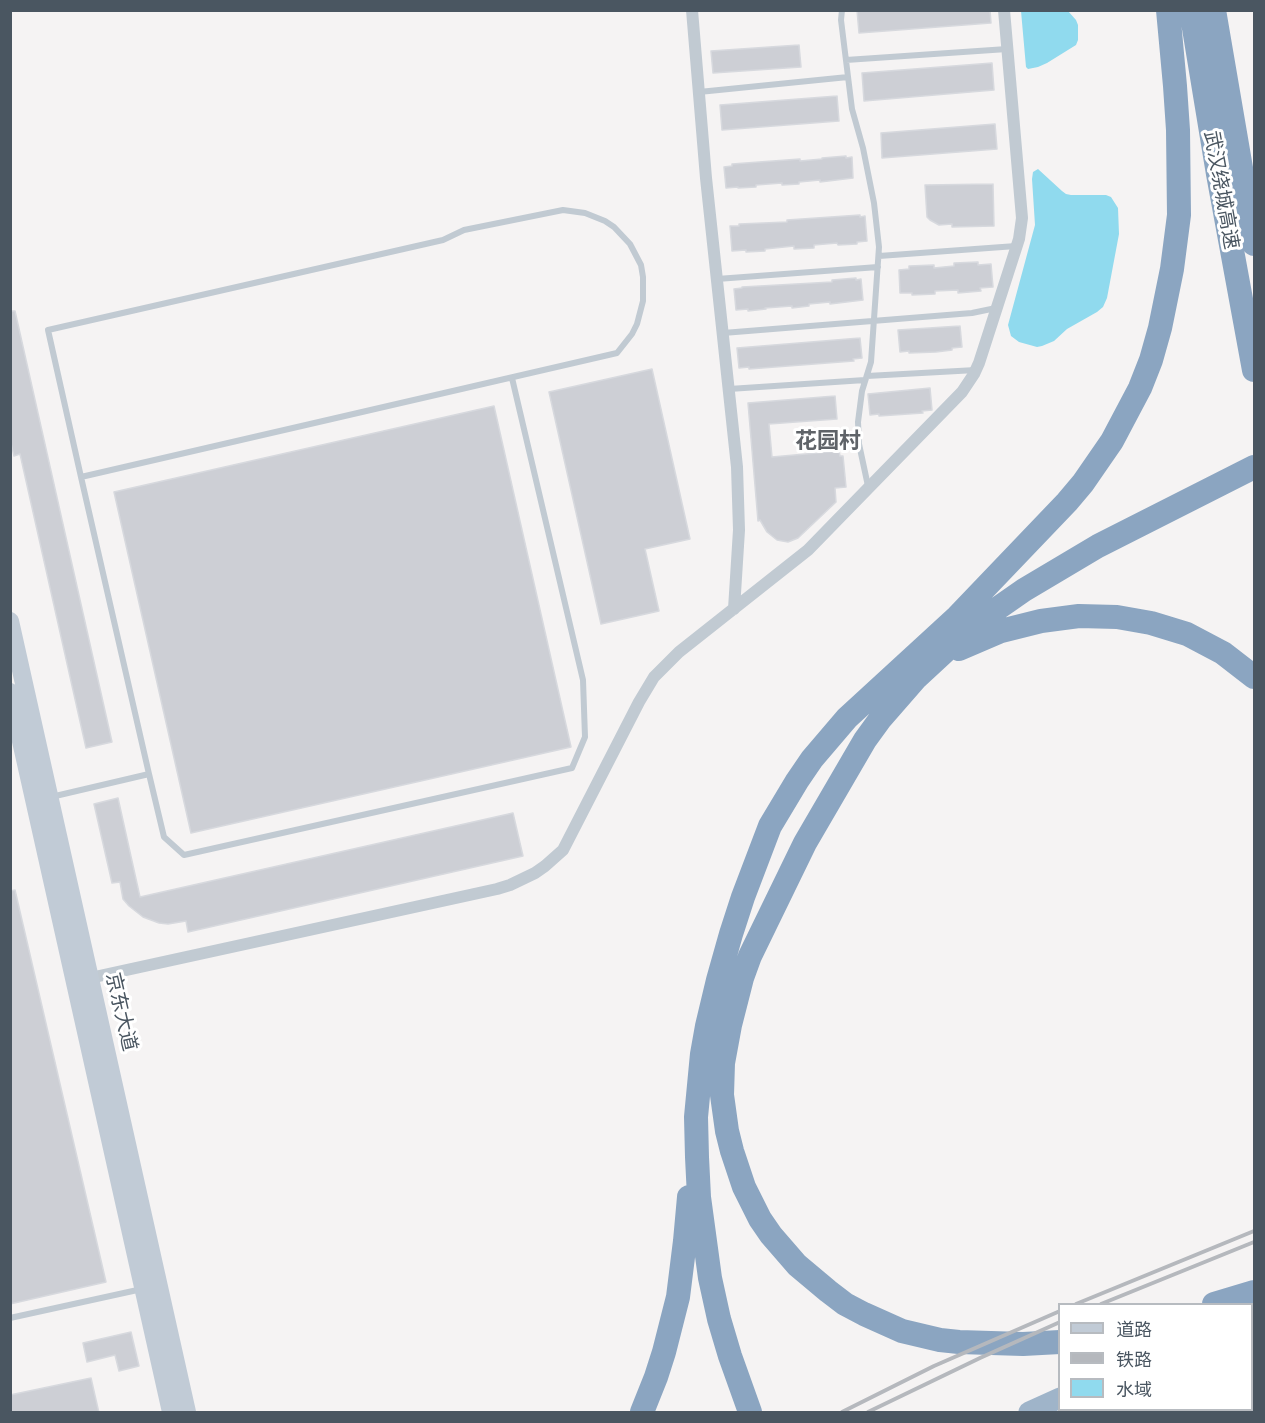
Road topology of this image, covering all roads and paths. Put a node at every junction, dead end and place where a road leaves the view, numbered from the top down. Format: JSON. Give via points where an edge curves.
{"nodes":[{"id":1,"x":692,"y":10,"type":"edge"},
{"id":2,"x":842,"y":10,"type":"edge"},
{"id":3,"x":1005,"y":10,"type":"edge"},
{"id":4,"x":1168,"y":10,"type":"edge"},
{"id":5,"x":1191,"y":10,"type":"edge"},
{"id":6,"x":1214,"y":10,"type":"edge"},
{"id":7,"x":1008,"y":49,"type":"junction"},
{"id":8,"x":846,"y":60,"type":"junction"},
{"id":9,"x":848,"y":77,"type":"junction"},
{"id":10,"x":699,"y":92,"type":"junction"},
{"id":11,"x":1254,"y":244,"type":"edge"},
{"id":12,"x":1016,"y":246,"type":"junction"},
{"id":13,"x":879,"y":256,"type":"junction"},
{"id":14,"x":878,"y":267,"type":"junction"},
{"id":15,"x":717,"y":279,"type":"junction"},
{"id":16,"x":996,"y":308,"type":"junction"},
{"id":17,"x":874,"y":321,"type":"junction"},
{"id":18,"x":723,"y":333,"type":"junction"},
{"id":19,"x":976,"y":370,"type":"junction"},
{"id":20,"x":1254,"y":370,"type":"edge"},
{"id":21,"x":512,"y":378,"type":"junction"},
{"id":22,"x":866,"y":378,"type":"junction"},
{"id":23,"x":729,"y":389,"type":"junction"},
{"id":24,"x":1254,"y":453,"type":"edge"},
{"id":25,"x":1254,"y":467,"type":"edge"},
{"id":26,"x":81,"y":477,"type":"junction"},
{"id":27,"x":869,"y":487,"type":"junction"},
{"id":28,"x":734,"y":609,"type":"junction"},
{"id":29,"x":957,"y":617,"type":"junction"},
{"id":30,"x":10,"y":621,"type":"edge"},
{"id":31,"x":1254,"y":676,"type":"edge"},
{"id":32,"x":915,"y":679,"type":"junction"},
{"id":33,"x":10,"y":692,"type":"edge"},
{"id":34,"x":149,"y":774,"type":"junction"},
{"id":35,"x":50,"y":797,"type":"junction"},
{"id":36,"x":90,"y":978,"type":"junction"},
{"id":37,"x":723,"y":1062,"type":"junction"},
{"id":38,"x":696,"y":1117,"type":"junction"},
{"id":39,"x":144,"y":1288,"type":"junction"},
{"id":40,"x":1254,"y":1293,"type":"edge"},
{"id":41,"x":1221,"y":1303,"type":"edge"},
{"id":42,"x":10,"y":1318,"type":"edge"},
{"id":43,"x":1058,"y":1342,"type":"edge"},
{"id":44,"x":1058,"y":1398,"type":"edge"},
{"id":45,"x":171,"y":1413,"type":"edge"},
{"id":46,"x":187,"y":1413,"type":"edge"},
{"id":47,"x":642,"y":1413,"type":"edge"},
{"id":48,"x":750,"y":1413,"type":"edge"},
{"id":49,"x":766,"y":1413,"type":"edge"},
{"id":50,"x":1029,"y":1413,"type":"edge"}],
"edges":[{"from":1,"to":10,"type":"street"},
{"from":2,"to":8,"type":"lane"},
{"from":3,"to":7,"type":"street"},
{"from":4,"to":29,"type":"highway","via":[[1177,119],[1179,215],[1167,295],[1151,360],[1126,415],[1083,483]]},
{"from":5,"to":20,"type":"highway","name":"武汉绕城高速"},
{"from":6,"to":11,"type":"highway","name":"武汉绕城高速"},
{"from":7,"to":8,"type":"lane"},
{"from":7,"to":12,"type":"street","via":[[1022,206]]},
{"from":8,"to":9,"type":"lane"},
{"from":9,"to":10,"type":"lane"},
{"from":9,"to":13,"type":"lane","via":[[874,203]]},
{"from":10,"to":15,"type":"street"},
{"from":12,"to":13,"type":"lane"},
{"from":12,"to":16,"type":"street"},
{"from":13,"to":14,"type":"lane"},
{"from":14,"to":15,"type":"lane"},
{"from":14,"to":17,"type":"lane"},
{"from":15,"to":18,"type":"street"},
{"from":16,"to":17,"type":"lane","via":[[972,314]]},
{"from":16,"to":19,"type":"street"},
{"from":17,"to":18,"type":"lane"},
{"from":17,"to":22,"type":"lane"},
{"from":18,"to":23,"type":"street"},
{"from":19,"to":22,"type":"lane"},
{"from":19,"to":27,"type":"street","via":[[962,392]]},
{"from":21,"to":26,"type":"lane"},
{"from":21,"to":26,"type":"lane","via":[[617,353],[632,334],[643,301],[641,265],[630,244],[605,221],[563,210],[48,330]]},
{"from":21,"to":34,"type":"lane","via":[[583,680],[585,737],[572,768],[184,855],[164,837]]},
{"from":22,"to":23,"type":"lane"},
{"from":22,"to":27,"type":"lane","via":[[857,432]]},
{"from":23,"to":28,"type":"street","via":[[739,530]]},
{"from":24,"to":29,"type":"highway","via":[[1052,557]]},
{"from":25,"to":32,"type":"highway","via":[[1098,546],[1042,579],[991,613]]},
{"from":26,"to":34,"type":"lane"},
{"from":27,"to":28,"type":"street","via":[[808,550]]},
{"from":28,"to":36,"type":"street","via":[[654,677],[563,850],[535,873],[497,889]]},
{"from":29,"to":38,"type":"highway","via":[[847,718],[807,766],[770,826],[718,980],[702,1054]]},
{"from":30,"to":35,"type":"main road","name":"京东大道"},
{"from":31,"to":32,"type":"highway","via":[[1223,653],[1187,634],[1143,621],[1098,616],[1060,618],[1001,631],[963,647]]},
{"from":32,"to":37,"type":"highway","via":[[865,740],[805,843],[750,956],[735,1002]]},
{"from":33,"to":39,"type":"main road","name":"京东大道"},
{"from":34,"to":35,"type":"lane"},
{"from":35,"to":36,"type":"main road","name":"京东大道"},
{"from":36,"to":46,"type":"main road","name":"京东大道"},
{"from":37,"to":43,"type":"highway","via":[[727,1131],[748,1196],[783,1250],[828,1291],[884,1324],[921,1336],[991,1344]]},
{"from":37,"to":49,"type":"highway","via":[[711,1117],[718,1236],[733,1315]]},
{"from":38,"to":47,"type":"highway","via":[[678,1297]]},
{"from":38,"to":48,"type":"highway","via":[[699,1197],[711,1278],[719,1318]]},
{"from":39,"to":42,"type":"lane"},
{"from":39,"to":45,"type":"main road","name":"京东大道"},
{"from":40,"to":41,"type":"highway"},
{"from":44,"to":50,"type":"highway"}]}
